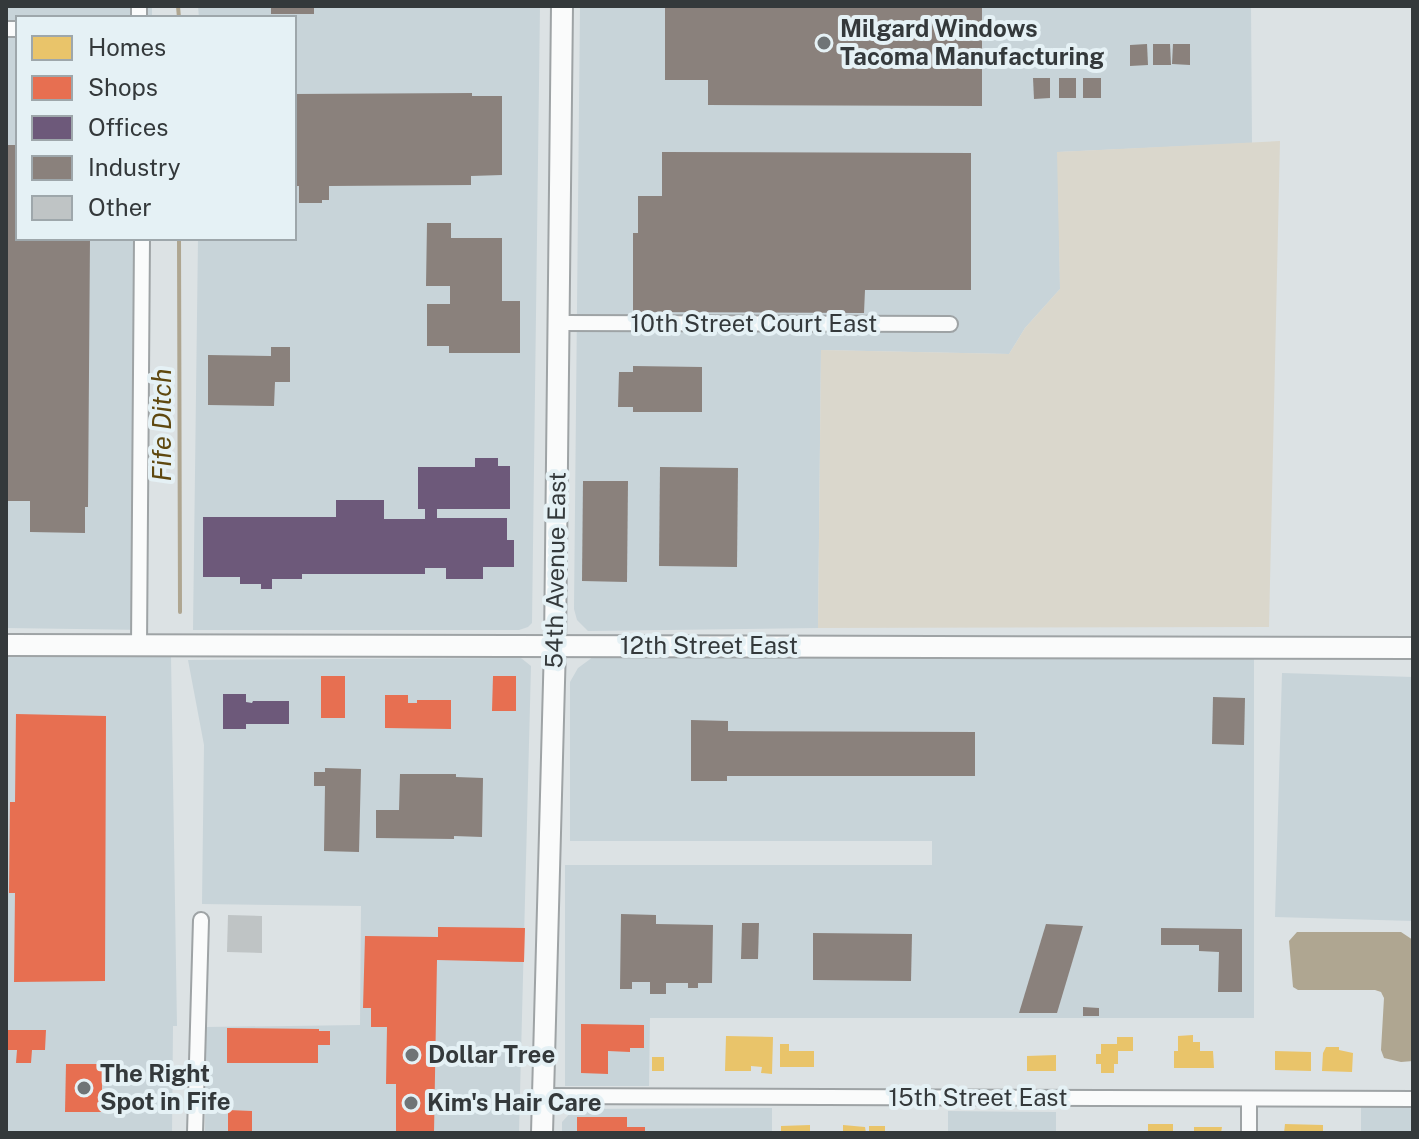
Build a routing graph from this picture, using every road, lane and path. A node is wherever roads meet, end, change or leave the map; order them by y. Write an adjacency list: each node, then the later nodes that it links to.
1 (562, 6): 3 (street, 54th Avenue East)
2 (142, 240): 7 (street)
3 (559, 323): 4 (street, 10th Street Court East); 6 (street, 54th Avenue East)
4 (950, 324)
5 (6, 645): 7 (street, 12th Street East)
6 (555, 645): 7 (street, 12th Street East); 8 (street, 12th Street East); 10 (street, 54th Avenue East)
7 (139, 646)
8 (1413, 648)
9 (201, 920): 13 (street)
10 (542, 1096): 11 (street, 15th Street East); 14 (street, 54th Avenue East)
11 (1249, 1099): 12 (street, 15th Street East); 15 (street)
12 (1413, 1099)
13 (195, 1133)
14 (542, 1133)
15 (1249, 1133)

